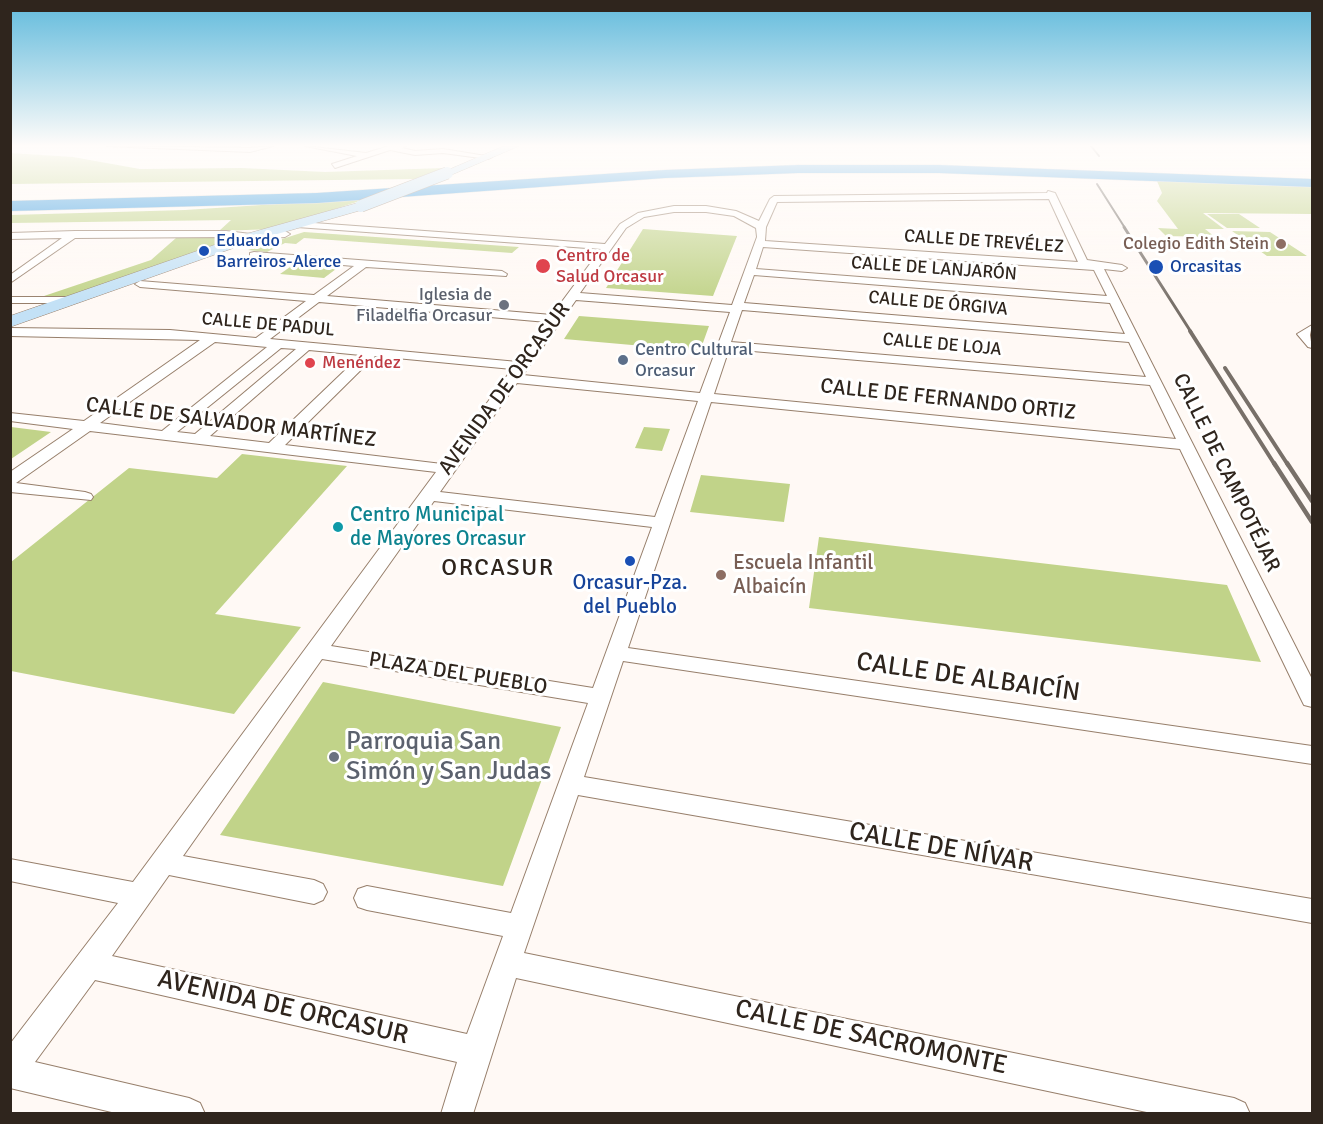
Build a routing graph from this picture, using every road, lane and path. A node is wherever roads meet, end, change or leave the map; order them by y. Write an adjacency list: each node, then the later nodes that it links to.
1 (30, 198): 7 (highway)
2 (300, 198): 8 (highway)
3 (311, 198): 9 (highway)
4 (380, 198): 11 (street, bridge)
5 (804, 198): 12 (street, CALLE DE CAMPOTÉJAR)
6 (1053, 198): 19 (street, CALLE DE CAMPOTÉJAR)
7 (10, 199)
8 (10, 206)
9 (10, 213)
10 (87, 226): 14 (street)
11 (305, 226): 16 (street); 16 (street); 17 (street)
12 (761, 227): 15 (street); 17 (street, AVENIDA DE ORCASUR)
13 (10, 236): 14 (street)
14 (73, 236): 16 (street); 23 (street)
15 (760, 244): 19 (street, CALLE DE TREVÉLEZ); 21 (street)
16 (249, 247): 18 (street); 24 (street); 28 (street)
17 (608, 248): 25 (street, AVENIDA DE ORCASUR)
18 (364, 263): 22 (street); 26 (street)
19 (1098, 267): 20 (street); 29 (street, CALLE DE CAMPOTÉJAR)
20 (1122, 268)
21 (750, 272): 29 (street, CALLE DE LANJARÓN); 30 (street)
22 (502, 274)
23 (10, 280)
24 (140, 284): 26 (street); 34 (street)
25 (572, 296): 30 (street, CALLE DE ÓRGIVA); 31 (street, AVENIDA DE ORCASUR)
26 (318, 298): 31 (street); 37 (street)
27 (10, 300): 28 (street)
28 (74, 300): 32 (street)
29 (1116, 300): 36 (street, CALLE DE CAMPOTÉJAR)
30 (737, 308): 36 (street, CALLE DE ÓRGIVA); 40 (street)
31 (555, 319): 43 (street, AVENIDA DE ORCASUR)
32 (10, 322)
33 (1312, 329): 38 (street)
34 (10, 331): 35 (street, CALLE DE PADUL)
35 (212, 338): 37 (street, CALLE DE PADUL); 50 (street)
36 (1135, 339): 45 (street, CALLE DE CAMPOTÉJAR)
37 (259, 342): 39 (street, CALLE DE PADUL)
38 (1312, 344)
39 (277, 345): 41 (street, CALLE DE PADUL); 46 (street)
40 (723, 345): 45 (street, CALLE DE LOJA); 48 (street)
41 (306, 347): 42 (street, CALLE DE PADUL); 47 (street)
42 (371, 353): 43 (street, CALLE DE PADUL); 54 (street)
43 (521, 366): 44 (street, AVENIDA DE ORCASUR)
44 (512, 378): 48 (street); 55 (street, AVENIDA DE ORCASUR)
45 (1157, 382): 53 (street, CALLE DE CAMPOTÉJAR)
46 (223, 388): 47 (street); 51 (street)
47 (253, 392): 52 (street)
48 (704, 398): 53 (street, CALLE DE FERNANDO ORTIZ); 60 (street)
49 (10, 417): 50 (street, CALLE DE SALVADOR MARTÍNEZ)
50 (85, 428): 51 (street, CALLE DE SALVADOR MARTÍNEZ); 56 (street)
51 (164, 436): 52 (street, CALLE DE SALVADOR MARTÍNEZ)
52 (197, 440): 54 (street, CALLE DE SALVADOR MARTÍNEZ)
53 (1188, 445): 64 (street, CALLE DE CAMPOTÉJAR)
54 (272, 449): 55 (street, CALLE DE SALVADOR MARTÍNEZ)
55 (448, 469): 58 (street, AVENIDA DE ORCASUR)
56 (10, 480)
57 (10, 487): 59 (street)
58 (428, 495): 60 (street); 61 (street, AVENIDA DE ORCASUR)
59 (85, 497)
60 (661, 523): 62 (street)
61 (315, 651): 63 (street, PLAZA DEL PUEBLO); 67 (street, AVENIDA DE ORCASUR)
62 (616, 653): 63 (street); 65 (street, CALLE DE ALBAICÍN)
63 (601, 697): 66 (street)
64 (1312, 699)
65 (1312, 755)
66 (570, 784): 72 (street, CALLE DE NÍVAR); 73 (street)
67 (163, 863): 69 (street); 70 (street, AVENIDA DE ORCASUR)
68 (10, 870): 70 (street)
69 (314, 892)
70 (140, 895): 75 (street, AVENIDA DE ORCASUR)
71 (367, 898): 73 (street)
72 (1312, 911)
73 (520, 927): 74 (street)
74 (507, 963): 76 (street); 80 (street, CALLE DE SACROMONTE)
75 (89, 965): 76 (street, AVENIDA DE ORCASUR); 77 (street, AVENIDA DE ORCASUR)
76 (476, 1051): 79 (street)
77 (10, 1071): 78 (street, AVENIDA DE ORCASUR)
78 (189, 1113)
79 (457, 1113)
80 (1234, 1113)

